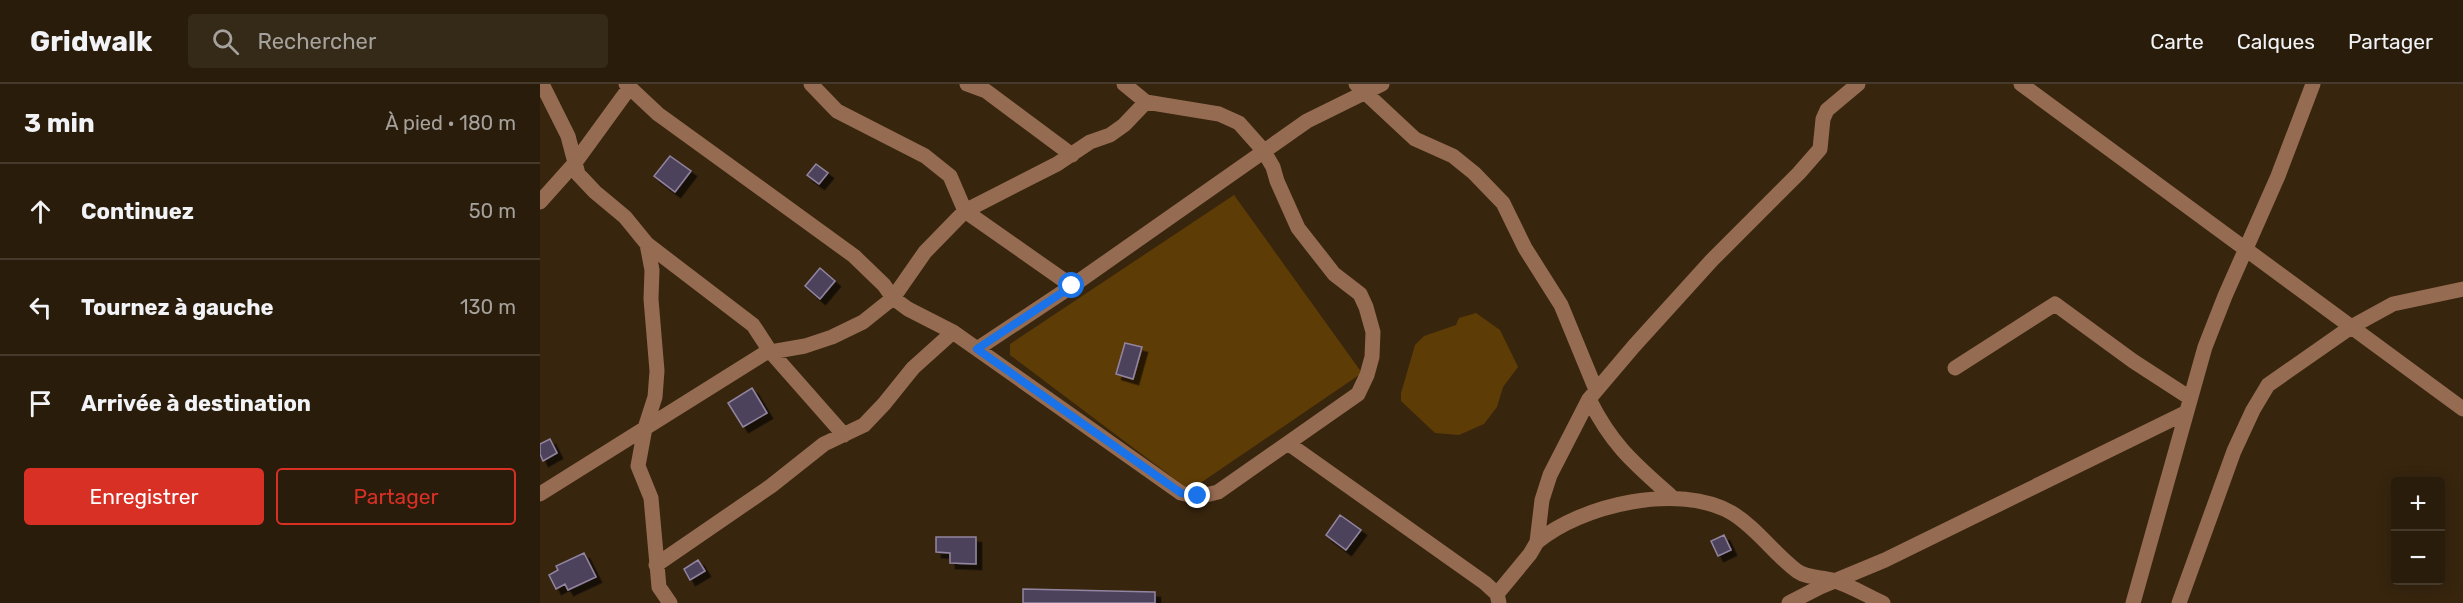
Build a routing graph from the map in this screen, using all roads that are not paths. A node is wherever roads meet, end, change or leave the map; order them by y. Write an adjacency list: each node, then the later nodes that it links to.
1 (542, 84): 15 (street)
2 (811, 84): 17 (street)
3 (967, 84): 14 (street)
4 (1124, 84): 12 (street)
5 (1382, 84): 10 (street)
6 (1858, 84): 11 (street)
7 (2021, 84): 19 (street)
8 (2313, 84): 19 (street)
9 (628, 86): 15 (street); 22 (street)
10 (1361, 88): 13 (street); 28 (street)
11 (1846, 90): 28 (street)
12 (1146, 102): 13 (street); 14 (street)
13 (1263, 150): 20 (street); 34 (street)
14 (1072, 155): 17 (street)
15 (574, 164): 16 (street); 18 (street)
16 (540, 202)
17 (965, 211): 20 (street); 22 (street)
18 (647, 244): 26 (street); 32 (street)
19 (2245, 250): 23 (street); 29 (street)
20 (1072, 286): 25 (street)
21 (2463, 289): 23 (street)
22 (893, 298): 24 (street); 26 (street)
23 (2351, 327): 30 (street); 45 (street)
24 (954, 332): 25 (street); 33 (street)
25 (977, 349): 34 (street)
26 (770, 351): 32 (street); 33 (street)
27 (1955, 368): 29 (street)
28 (1593, 394): 36 (street); 37 (street)
29 (2190, 398): 31 (street)
30 (2463, 409)
31 (2185, 413): 39 (street); 44 (street)
32 (645, 428): 35 (street); 38 (street)
33 (844, 435): 38 (street)
34 (1289, 444): 40 (street)
35 (540, 494)
36 (1673, 498): 37 (street); 39 (street)
37 (1537, 542): 40 (street)
38 (656, 565): 41 (street)
39 (1834, 581): 42 (street); 43 (street)
40 (1498, 599)
41 (670, 603)
42 (1789, 603)
43 (1883, 603)
44 (2133, 603)
45 (2179, 603)

